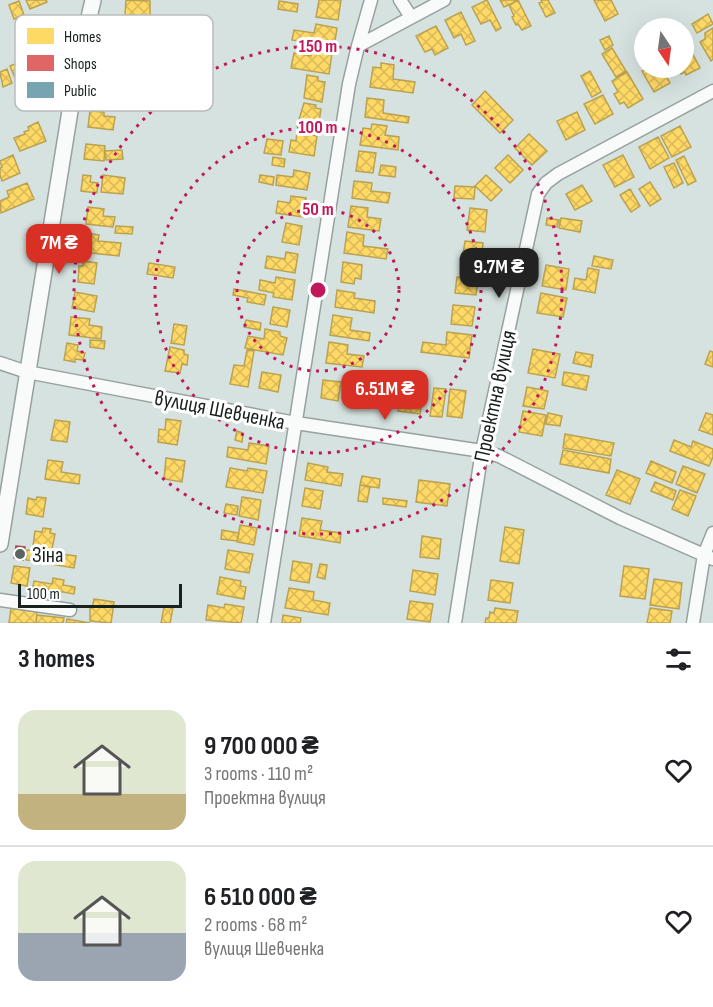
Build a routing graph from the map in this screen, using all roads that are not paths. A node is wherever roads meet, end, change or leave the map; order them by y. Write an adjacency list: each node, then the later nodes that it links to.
1 (93, 0): 5 (main road)
2 (371, 0): 7 (street)
3 (400, 0): 6 (street)
4 (444, 0): 6 (street)
5 (90, 15)
6 (411, 17): 7 (street)
7 (358, 45): 12 (street)
8 (713, 92): 13 (street, Проектна вулиця)
9 (70, 111): 11 (main road)
10 (0, 363): 11 (street, вулиця Шевченка)
11 (27, 372): 12 (street, вулиця Шевченка); 15 (main road)
12 (296, 423): 13 (street, вулиця Шевченка); 19 (street)
13 (482, 451): 16 (street, вулиця Шевченка); 20 (street, Проектна вулиця)
14 (713, 533): 16 (street)
15 (0, 544)
16 (709, 557): 21 (street)
17 (0, 600): 18 (street)
18 (70, 610)
19 (264, 623)
20 (455, 623)
21 (693, 623)

